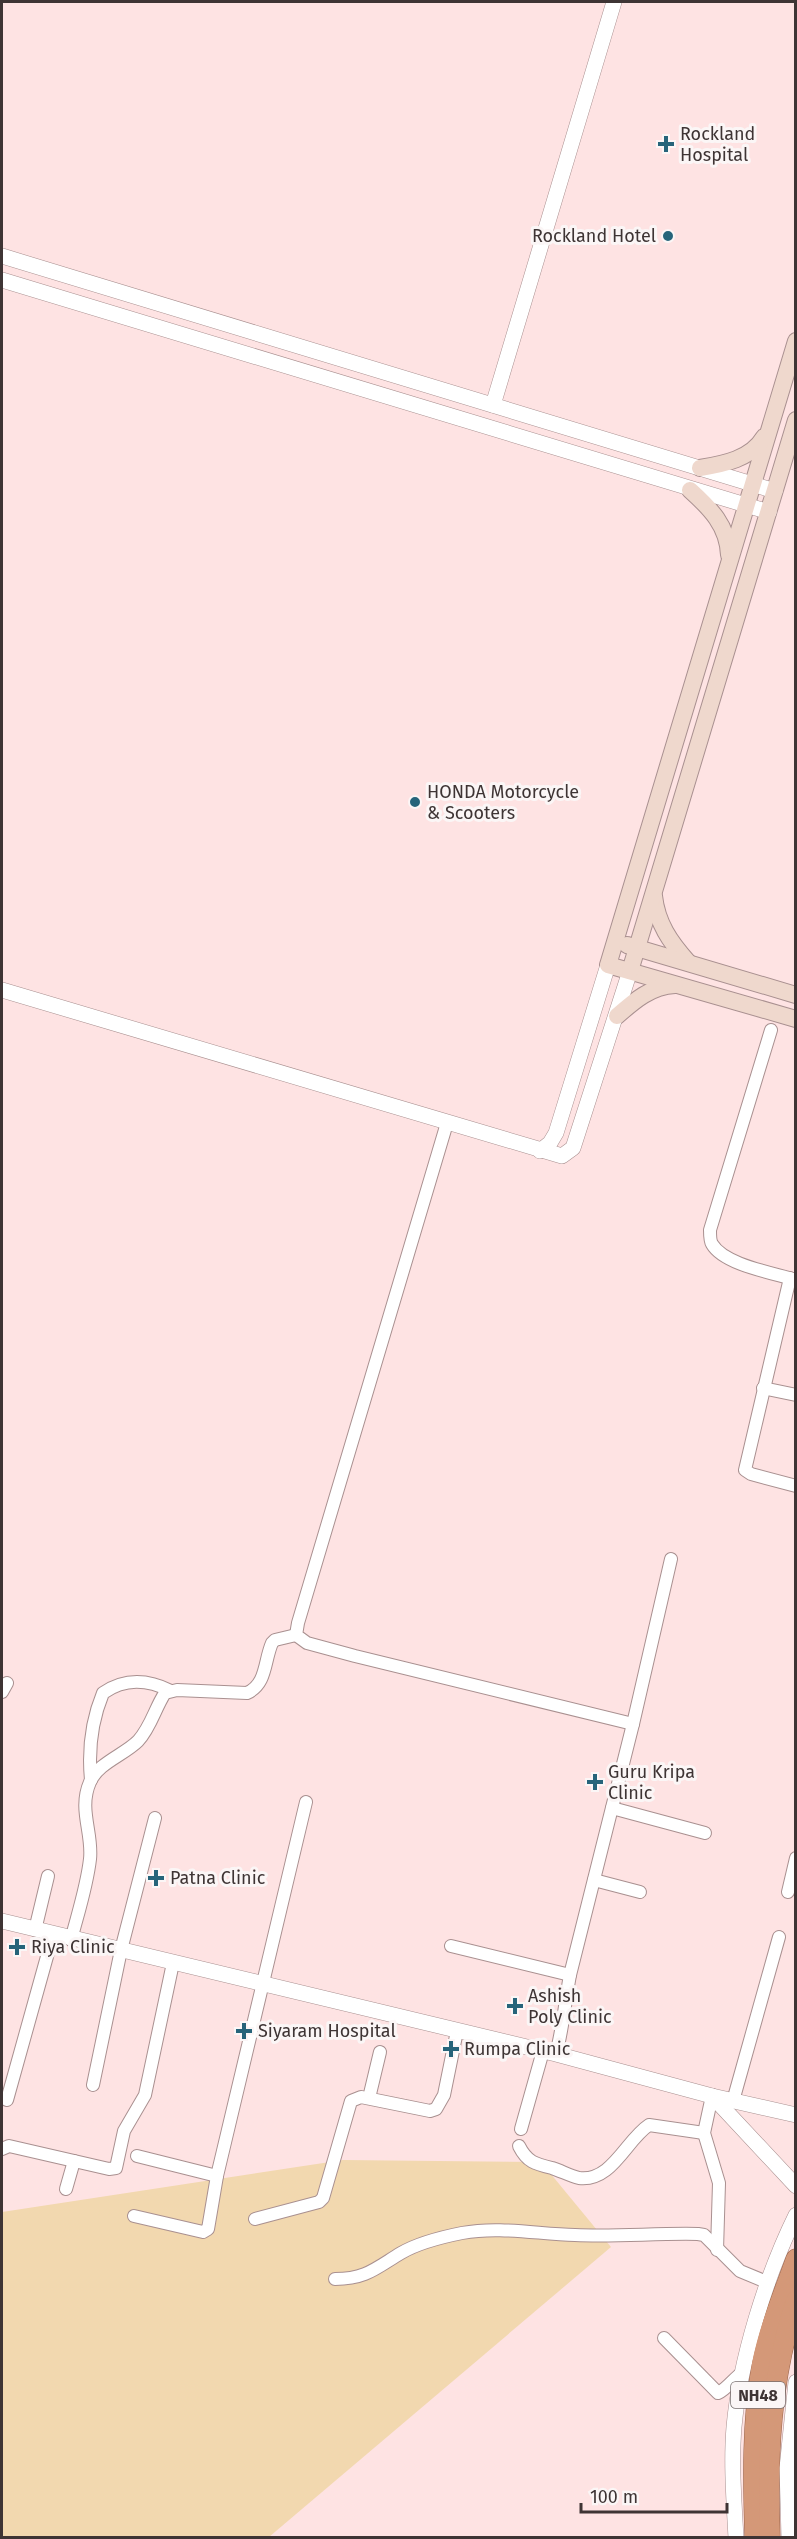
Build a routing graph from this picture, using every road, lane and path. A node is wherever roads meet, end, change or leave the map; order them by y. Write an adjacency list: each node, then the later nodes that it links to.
1 (614, 2): 5 (street)
2 (2, 256): 5 (street)
3 (2, 280): 10 (street)
4 (795, 341): 7 (main road)
5 (493, 405): 8 (street)
6 (795, 420): 11 (main road)
7 (769, 429): 8 (main road); 9 (main road)
8 (700, 468): 9 (street)
9 (753, 484): 11 (street); 12 (main road)
10 (690, 490): 12 (street); 14 (main road)
11 (775, 491): 13 (main road)
12 (746, 506): 13 (street); 14 (main road)
13 (768, 512): 15 (main road)
14 (729, 561): 16 (main road)
15 (654, 892): 17 (main road); 18 (main road)
16 (615, 941): 17 (main road); 19 (main road)
17 (637, 948): 18 (main road); 20 (main road)
18 (690, 963): 22 (main road)
19 (609, 965): 20 (main road); 30 (street)
20 (630, 971): 21 (main road); 26 (street)
21 (679, 985): 25 (main road); 26 (main road)
22 (774, 989): 24 (main road); 25 (main road)
23 (2, 990): 29 (street)
24 (795, 995)
25 (769, 1011): 27 (main road)
26 (616, 1016): 30 (street)
27 (795, 1019)
28 (771, 1030): 31 (street)
29 (447, 1123): 30 (street); 36 (street)
30 (540, 1151)
31 (793, 1279): 32 (street)
32 (763, 1388): 33 (street); 34 (street)
33 (795, 1395)
34 (795, 1486)
35 (671, 1559): 38 (street)
36 (297, 1635): 37 (street); 38 (street)
37 (171, 1691): 39 (street); 39 (street)
38 (633, 1724): 41 (street)
39 (91, 1780): 53 (street)
40 (306, 1802): 58 (street)
41 (612, 1808): 43 (street); 46 (street)
42 (155, 1818): 55 (street)
43 (705, 1833)
44 (795, 1858): 48 (street)
45 (48, 1876): 50 (street)
46 (594, 1880): 47 (street); 57 (street)
47 (640, 1892)
48 (788, 1892)
49 (2, 1925): 50 (street)
50 (35, 1930): 51 (street)
51 (53, 1935): 53 (street); 65 (street)
52 (779, 1937): 66 (street)
53 (71, 1940): 55 (street)
54 (451, 1946): 57 (street)
55 (121, 1950): 56 (street); 62 (street)
56 (173, 1963): 58 (street); 73 (street)
57 (570, 1975): 61 (street)
58 (262, 1984): 59 (street); 74 (street)
59 (457, 2031): 61 (street); 64 (street)
60 (380, 2052): 64 (street)
61 (549, 2053): 63 (street); 68 (street)
62 (93, 2085)
63 (712, 2096): 66 (street); 69 (street); 75 (street)
64 (369, 2098): 79 (street)
65 (7, 2100)
66 (734, 2101): 67 (street)
67 (795, 2115)
68 (521, 2129)
69 (704, 2133): 70 (street); 80 (street)
70 (519, 2146)
71 (2, 2149): 73 (street)
72 (137, 2156): 74 (street)
73 (74, 2161): 76 (street)
74 (217, 2176): 78 (street)
75 (795, 2186)
76 (66, 2189)
77 (795, 2215): 83 (street)
78 (134, 2216)
79 (255, 2219)
80 (717, 2250): 82 (street); 83 (street)
81 (795, 2259): 91 (highway, NH48)
82 (335, 2279)
83 (769, 2283): 87 (street)
84 (795, 2301): 85 (highway, NH48)
85 (790, 2335): 92 (highway, NH48)
86 (664, 2338): 87 (street)
87 (743, 2372): 90 (street)
88 (795, 2382): 89 (street)
89 (793, 2421): 93 (street)
90 (736, 2538)
91 (755, 2538)
92 (770, 2538)
93 (789, 2538)

